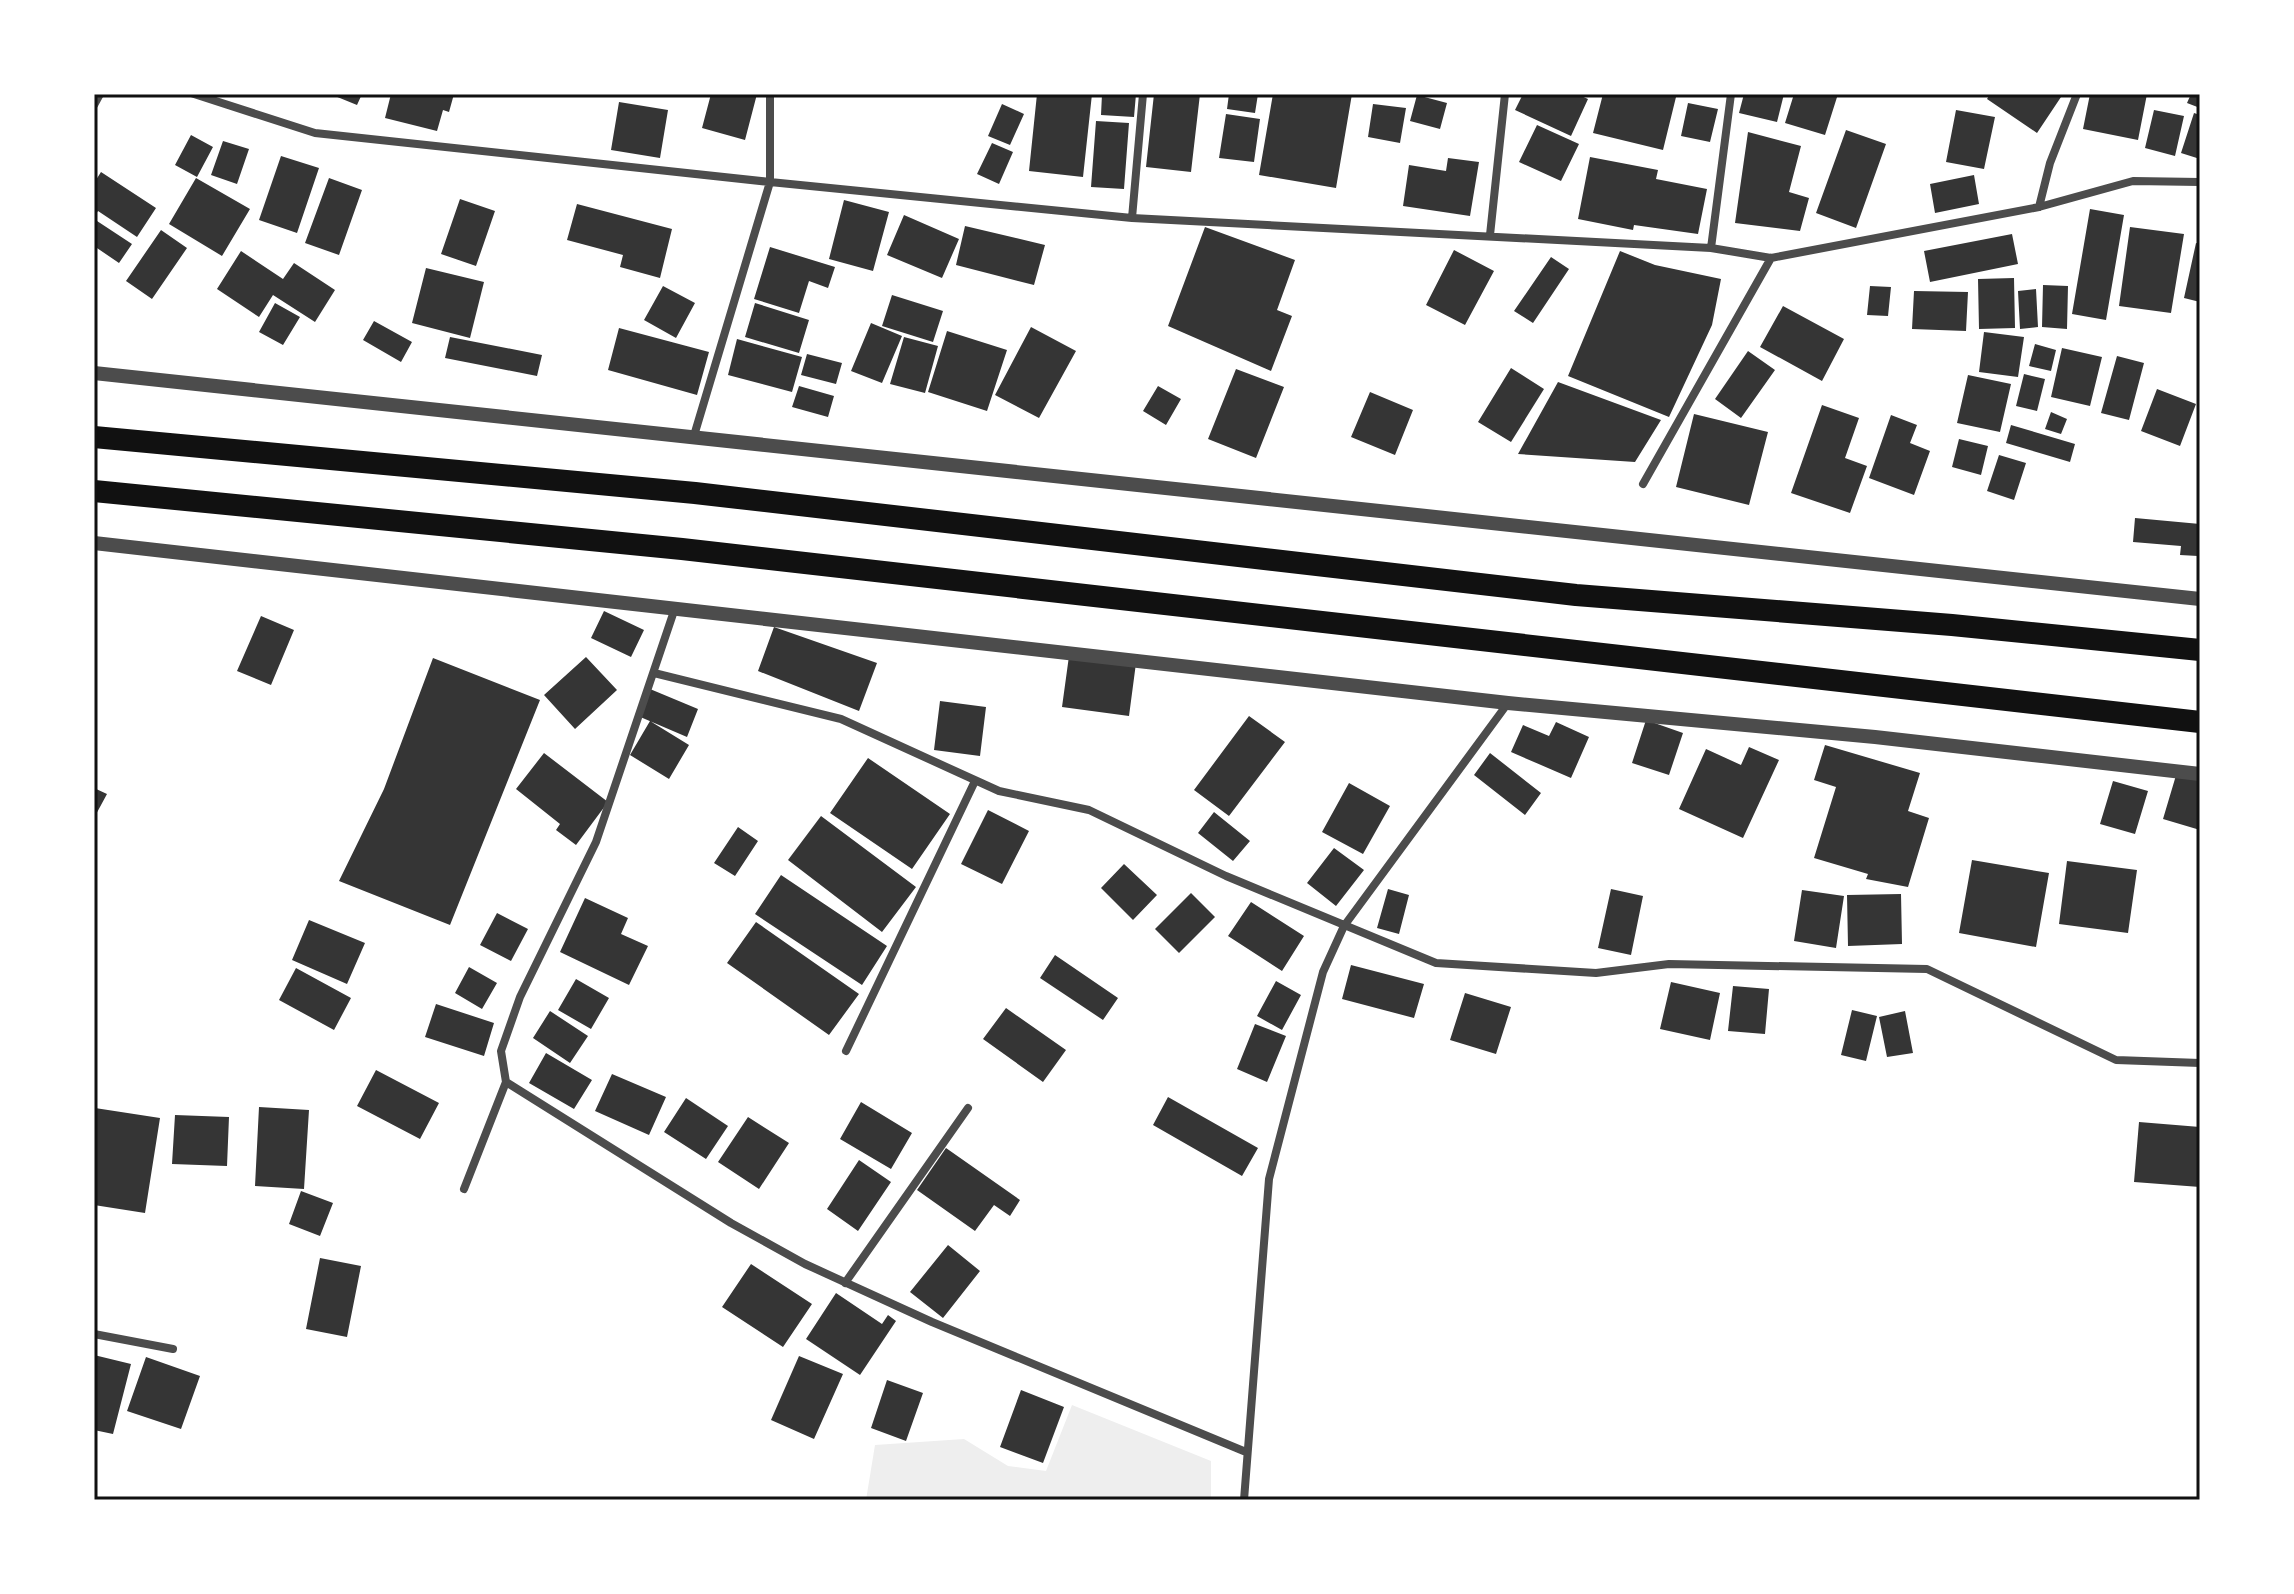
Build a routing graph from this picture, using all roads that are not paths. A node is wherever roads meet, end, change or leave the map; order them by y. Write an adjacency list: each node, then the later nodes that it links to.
1 (100, 94): 8 (street)
2 (194, 94): 9 (street)
3 (770, 94): 9 (street)
4 (1143, 94): 12 (street)
5 (1505, 94): 13 (street)
6 (1731, 94): 14 (street)
7 (2077, 94): 11 (street)
8 (94, 105)
9 (770, 182): 12 (street); 18 (street)
10 (2200, 182): 11 (street)
11 (2039, 207): 15 (street)
12 (1132, 218): 13 (street)
13 (1490, 235): 14 (street)
14 (1711, 248): 15 (street)
15 (1771, 258): 19 (street)
16 (94, 373): 18 (street)
17 (94, 437): 24 (highway)
18 (693, 440): 22 (street)
19 (1643, 484)
20 (94, 491): 27 (highway)
21 (94, 543): 23 (street)
22 (2200, 599)
23 (674, 611): 25 (street); 26 (street)
24 (2200, 650)
25 (654, 673): 29 (street); 33 (street)
26 (1508, 703): 28 (street); 30 (street)
27 (2200, 722)
28 (2200, 774)
29 (975, 781): 30 (street); 31 (street)
30 (1344, 926): 32 (street); 39 (street)
31 (846, 1051)
32 (2200, 1063)
33 (506, 1082): 35 (street); 36 (street)
34 (968, 1108): 36 (street)
35 (464, 1189)
36 (845, 1283): 39 (street)
37 (94, 1334): 38 (street)
38 (173, 1349)
39 (1246, 1452): 40 (street)
40 (1244, 1500)

